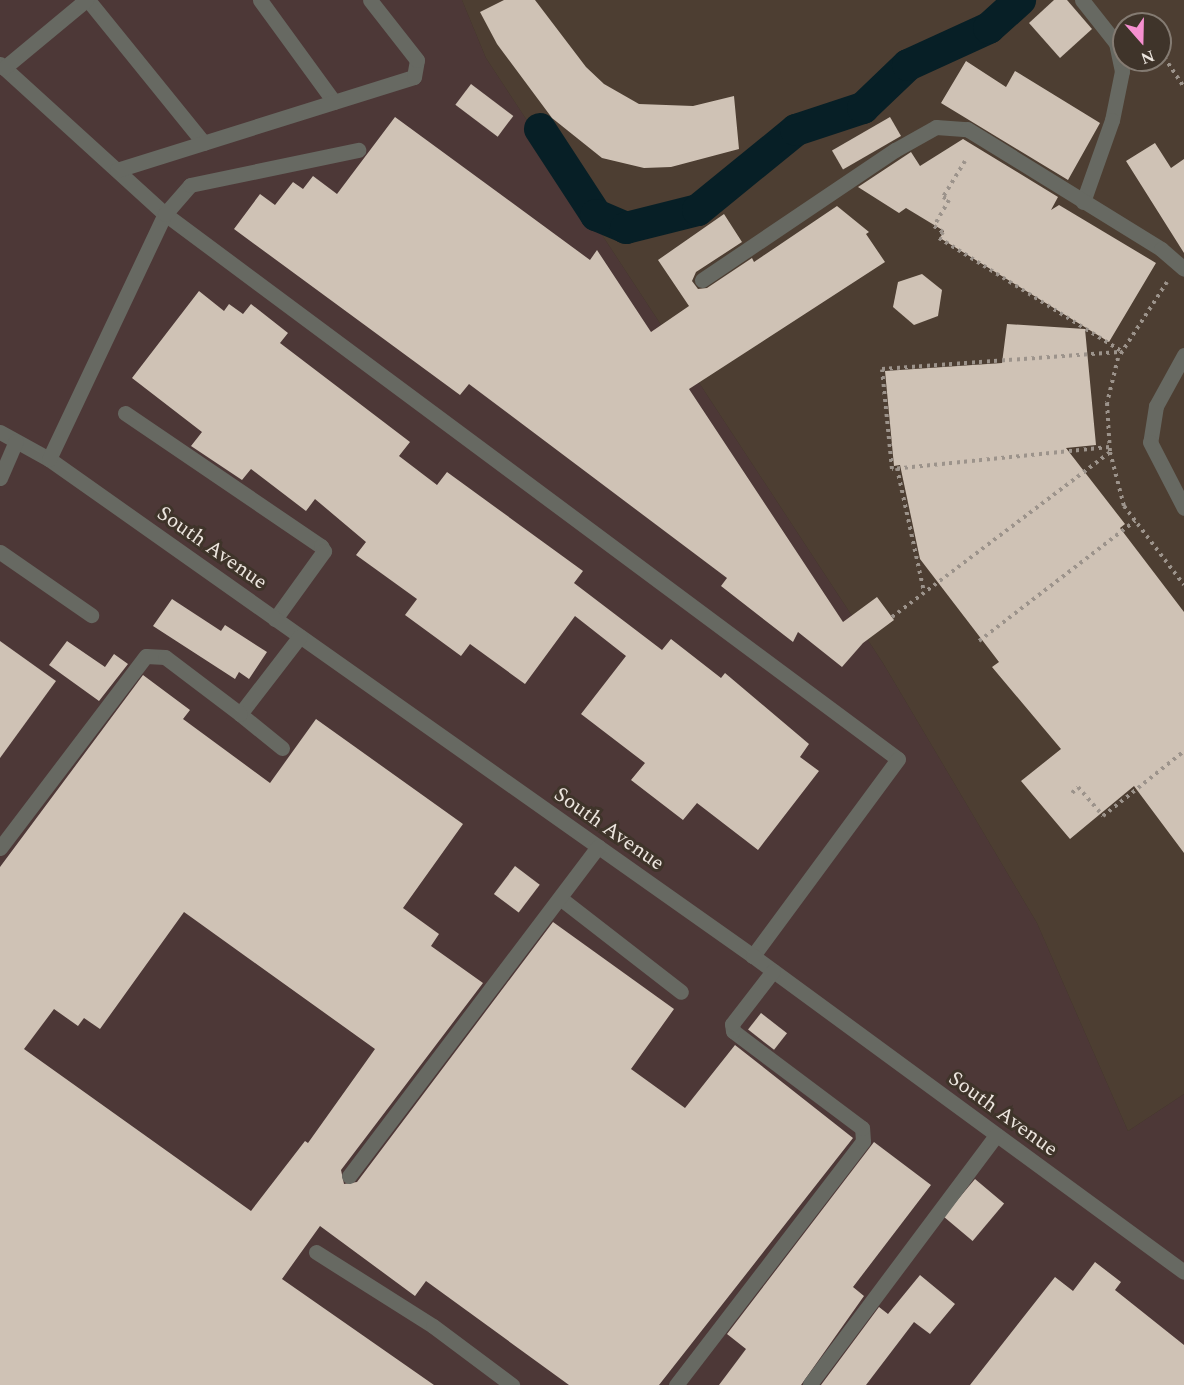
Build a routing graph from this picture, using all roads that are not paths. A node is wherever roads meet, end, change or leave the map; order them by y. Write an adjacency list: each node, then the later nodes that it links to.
1 (87, 0): 5 (street); 7 (street)
2 (260, 0): 6 (street)
3 (370, 0): 6 (street)
4 (1082, 0): 10 (street)
5 (2, 66): 9 (street)
6 (334, 102): 7 (street)
7 (204, 143): 9 (street)
8 (358, 150): 11 (street)
9 (117, 170): 11 (street)
10 (1083, 202): 12 (street); 13 (street)
11 (165, 214): 18 (street); 30 (street)
12 (1184, 269)
13 (702, 280)
14 (1184, 355): 20 (street)
15 (125, 413): 23 (street)
16 (0, 432): 17 (street, South Avenue)
17 (16, 441): 18 (street, South Avenue); 19 (street)
18 (49, 459): 23 (street, South Avenue)
19 (0, 478)
20 (1184, 508)
21 (0, 552): 22 (street)
22 (91, 615)
23 (275, 619): 24 (street, South Avenue)
24 (300, 636): 25 (street); 27 (street, South Avenue)
25 (240, 714): 26 (street); 28 (street)
26 (282, 748)
27 (598, 847): 29 (street); 30 (street, South Avenue)
28 (0, 848)
29 (560, 898): 32 (street); 34 (street)
30 (753, 956): 31 (street, South Avenue)
31 (773, 971): 33 (street, South Avenue); 39 (street)
32 (681, 992)
33 (996, 1135): 36 (street, South Avenue); 37 (street)
34 (349, 1176)
35 (316, 1252): 38 (street)
36 (1184, 1272)
37 (810, 1384)
38 (512, 1385)
39 (676, 1385)

